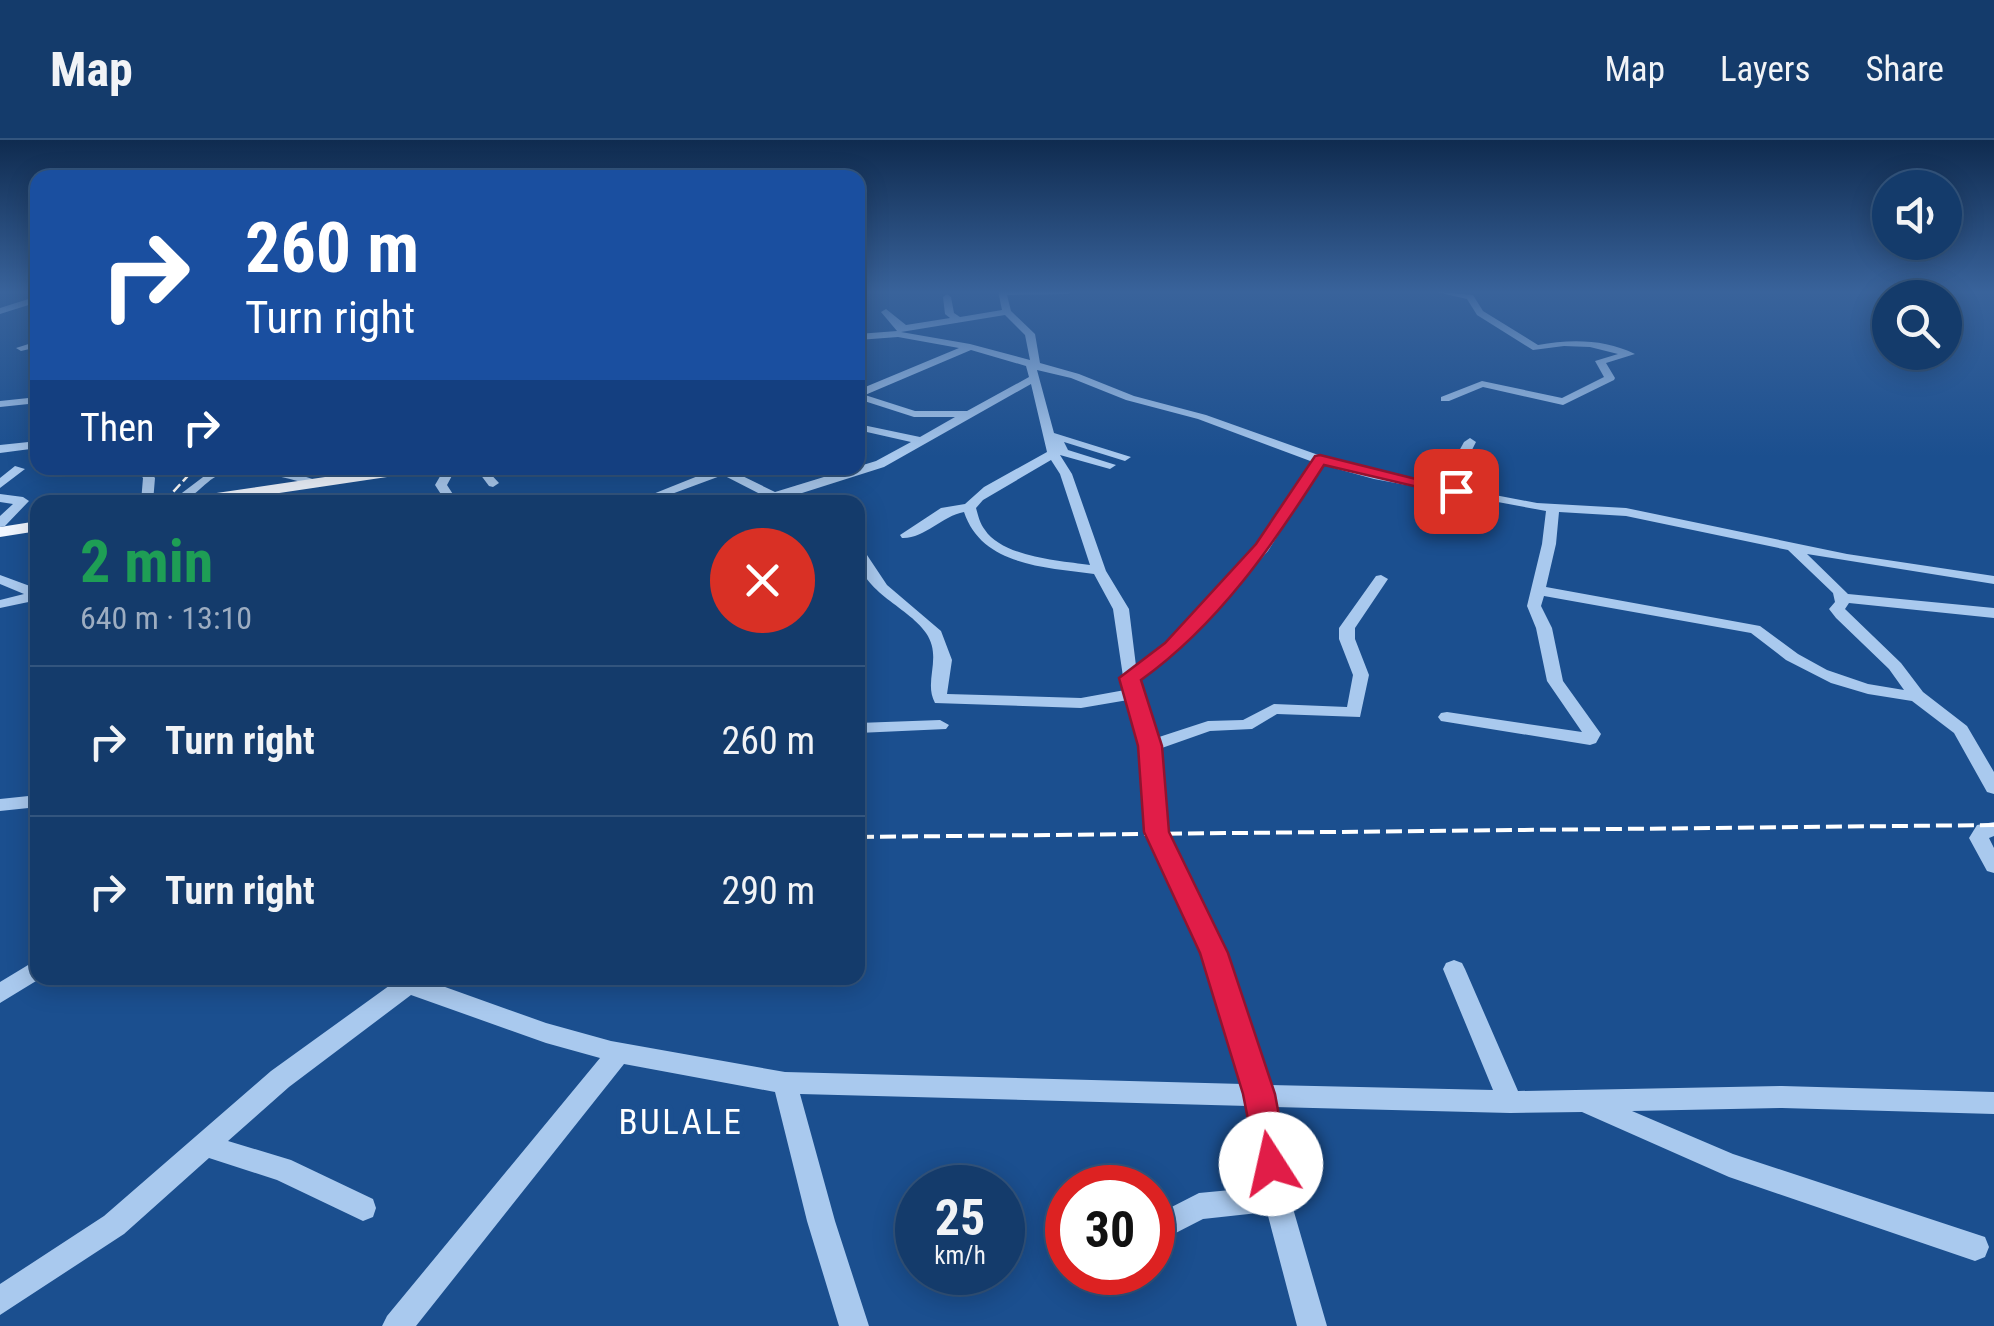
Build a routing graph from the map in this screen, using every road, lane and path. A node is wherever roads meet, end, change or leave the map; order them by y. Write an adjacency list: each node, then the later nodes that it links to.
1 (28, 346): 6 (street)
2 (966, 346): 5 (street)
3 (1031, 346): 7 (street)
4 (1599, 346): 10 (street)
5 (970, 347): 7 (street); 8 (street)
6 (21, 348)
7 (1033, 370): 13 (street); 15 (street); 21 (street)
8 (865, 392)
9 (865, 397): 13 (street)
10 (1445, 399)
11 (30, 401): 12 (street)
12 (0, 404)
13 (970, 414): 16 (street)
14 (865, 429): 16 (street)
15 (1051, 438): 20 (street); 22 (street); 42 (street); 50 (street)
16 (922, 442): 24 (street)
17 (1470, 442): 35 (street)
18 (30, 445): 19 (street)
19 (0, 449)
20 (1126, 457)
21 (1320, 460): 35 (street); 60 (street)
22 (1110, 465)
23 (19, 469): 34 (street)
24 (865, 471)
25 (212, 475): 36 (street)
26 (291, 475): 32 (street)
27 (358, 475): 32 (main road)
28 (487, 475): 33 (street)
29 (705, 475): 38 (street)
30 (731, 475): 39 (street)
31 (853, 475): 40 (street)
32 (319, 483): 37 (main road)
33 (493, 483)
34 (0, 484)
35 (1444, 489): 43 (street)
36 (185, 495)
37 (237, 495)
38 (656, 495)
39 (769, 495)
40 (794, 495)
41 (0, 498): 44 (street)
42 (970, 507): 47 (street); 50 (street)
43 (1552, 509): 48 (street); 54 (street)
44 (0, 523)
45 (30, 527): 46 (main road)
46 (0, 532)
47 (907, 535)
48 (1789, 546): 53 (street); 57 (street)
49 (865, 562): 60 (street)
50 (1099, 571): 60 (street)
51 (0, 579): 55 (street)
52 (1381, 579): 65 (street)
53 (1994, 580)
54 (1536, 590): 61 (street); 62 (street)
55 (30, 592)
56 (30, 597): 58 (street)
57 (1842, 598): 59 (street); 61 (street)
58 (0, 604)
59 (1994, 612)
60 (1134, 685): 65 (street)
61 (1917, 696): 66 (street)
62 (1447, 717)
63 (940, 725): 64 (street)
64 (865, 728)
65 (1150, 746): 78 (street)
66 (1994, 788)
67 (30, 803): 68 (street)
68 (0, 805)
69 (1994, 829): 70 (street)
70 (1994, 866)
71 (1454, 969): 79 (street)
72 (30, 973): 75 (street)
73 (400, 985): 82 (street)
74 (419, 985): 76 (street)
75 (0, 994)
76 (619, 1052): 77 (street); 88 (street)
77 (785, 1083): 78 (street); 89 (street)
78 (1259, 1094): 79 (street); 83 (street)
79 (1510, 1102): 80 (street)
80 (1586, 1103): 81 (street); 86 (street)
81 (1994, 1103)
82 (207, 1146): 84 (street); 87 (street)
83 (1277, 1198): 85 (street); 90 (street)
84 (364, 1208)
85 (1175, 1219)
86 (1975, 1248)
87 (0, 1301)
88 (396, 1326)
89 (854, 1326)
90 (1312, 1326)

